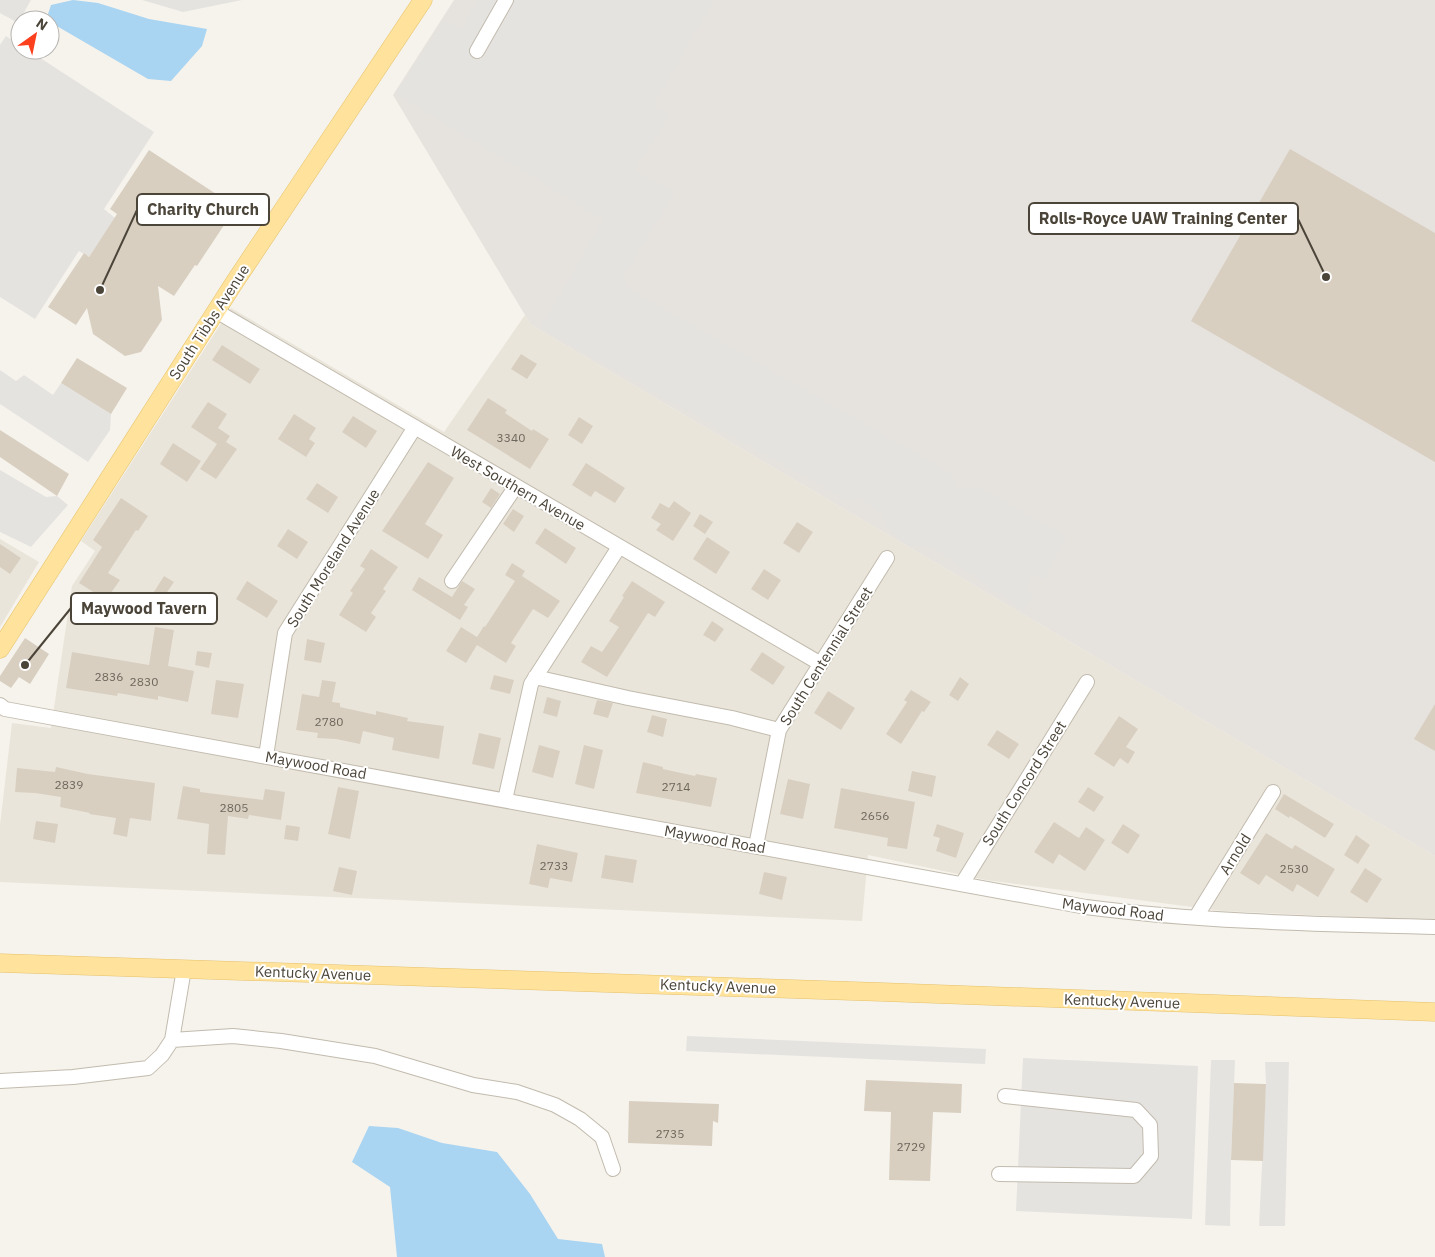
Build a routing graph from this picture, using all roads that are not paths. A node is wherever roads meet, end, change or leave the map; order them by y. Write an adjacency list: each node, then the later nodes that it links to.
1 (423, 0): 4 (main road, South Tibbs Avenue)
2 (506, 0): 3 (street)
3 (477, 51)
4 (216, 311): 5 (street, West Southern Avenue); 10 (main road, South Tibbs Avenue)
5 (414, 427): 6 (street, West Southern Avenue); 16 (street, South Moreland Avenue)
6 (516, 486): 7 (street, West Southern Avenue); 9 (street)
7 (619, 547): 11 (street, West Southern Avenue); 12 (street)
8 (887, 558): 11 (street, South Centennial Street)
9 (452, 581)
10 (0, 648)
11 (821, 664): 15 (street, South Centennial Street)
12 (535, 677): 15 (street); 18 (street)
13 (1087, 682): 20 (street, South Concord Street)
14 (0, 705): 16 (street, Maywood Road)
15 (779, 730): 19 (street, South Centennial Street)
16 (266, 756): 18 (street, Maywood Road)
17 (1273, 792): 21 (street, Arnold)
18 (505, 800): 19 (street, Maywood Road)
19 (756, 846): 20 (street, Maywood Road)
20 (962, 884): 21 (street, Maywood Road)
21 (1196, 917): 22 (street, Maywood Road)
22 (1435, 927)
23 (0, 963): 24 (main road, Kentucky Avenue)
24 (184, 969): 25 (main road, Kentucky Avenue); 26 (street)
25 (1435, 1012)
26 (172, 1040): 27 (street); 29 (street)
27 (0, 1081)
28 (1004, 1096): 30 (street)
29 (613, 1169)
30 (999, 1174)

